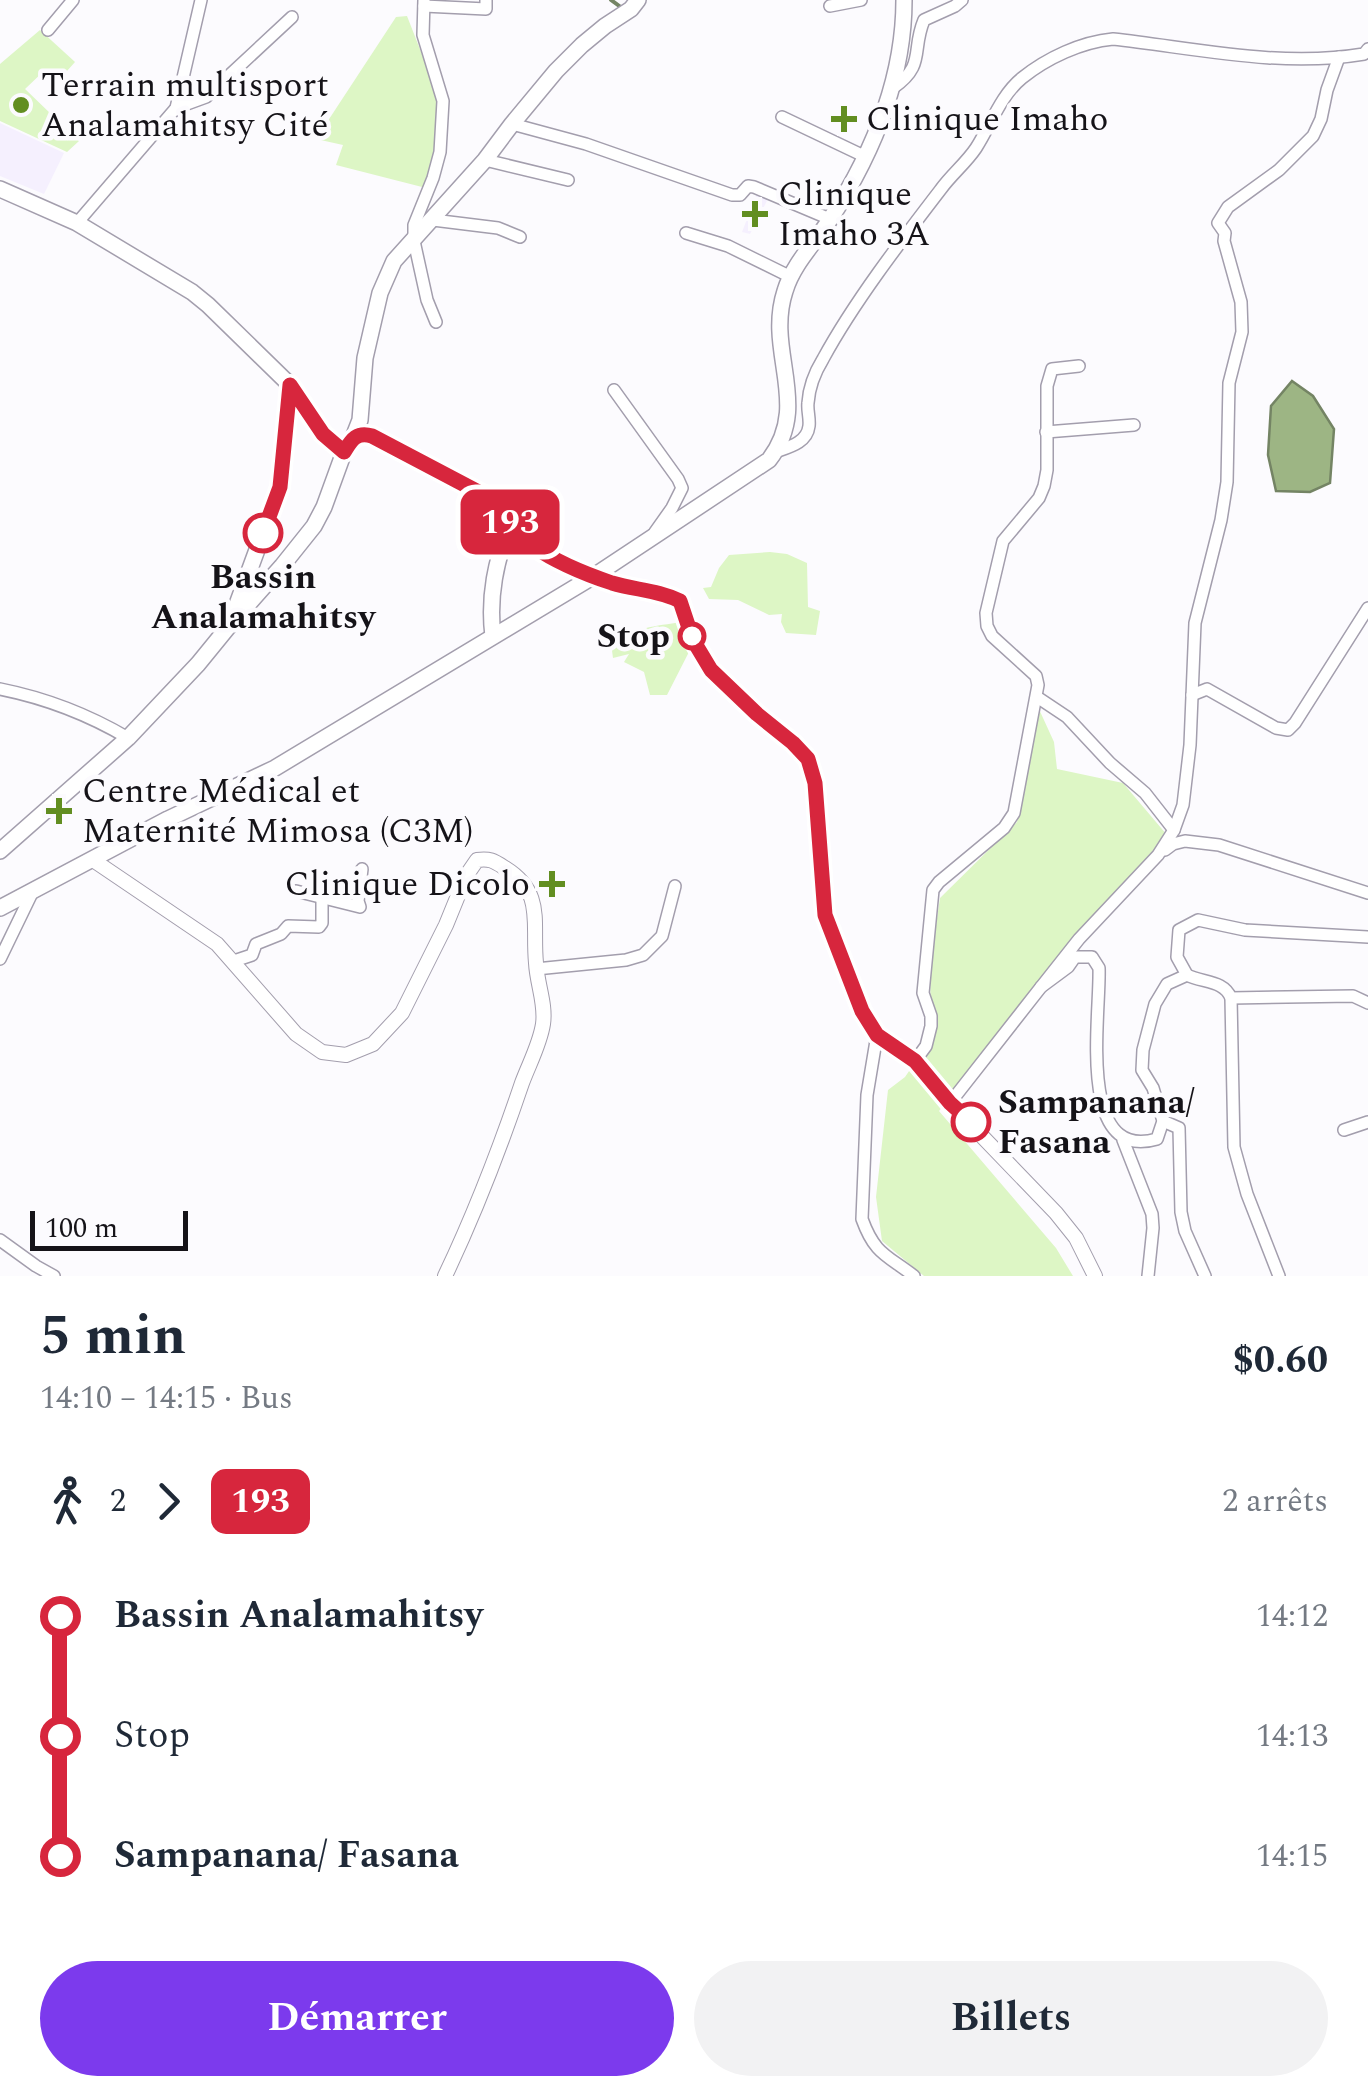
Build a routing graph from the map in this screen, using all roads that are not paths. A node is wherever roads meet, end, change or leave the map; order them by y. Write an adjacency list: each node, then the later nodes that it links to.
1 (73, 0): 11 (street)
2 (202, 0): 15 (street)
3 (486, 0): 8 (street)
4 (638, 0): 17 (main road)
5 (861, 0): 9 (street)
6 (904, 0): 14 (main road)
7 (962, 0): 14 (street)
8 (424, 3): 27 (street)
9 (830, 6)
10 (292, 17): 15 (street)
11 (48, 30)
12 (1364, 55): 13 (street)
13 (1339, 57): 37 (street); 45 (street)
14 (892, 88): 18 (main road)
15 (176, 108): 24 (street)
16 (782, 117): 18 (street)
17 (512, 124): 19 (main road); 22 (street)
18 (866, 156): 22 (main road)
19 (485, 160): 20 (street); 23 (main road)
20 (568, 180)
21 (0, 189): 24 (main road)
22 (830, 219): 28 (main road)
23 (433, 220): 26 (street); 27 (main road)
24 (77, 223): 31 (main road)
25 (686, 233): 28 (street)
26 (520, 238)
27 (414, 241): 29 (street); 35 (main road)
28 (790, 276): 37 (main road)
29 (436, 322)
30 (1079, 366): 34 (street)
31 (290, 385): 36 (main road); 42 (main road)
32 (614, 390): 39 (street)
33 (1134, 425): 34 (street)
34 (1046, 432): 46 (street)
35 (353, 438): 36 (main road); 38 (main road)
36 (344, 452): 42 (main road)
37 (776, 452): 39 (main road)
38 (510, 523): 40 (street); 43 (main road)
39 (652, 536): 40 (main road)
40 (594, 576): 43 (main road); 67 (street)
41 (1368, 608): 45 (street)
42 (229, 626): 47 (main road)
43 (493, 636): 51 (main road)
44 (0, 688): 47 (street)
45 (1192, 695): 48 (street)
46 (1037, 696): 48 (street); 68 (street)
47 (128, 738): 49 (main road)
48 (1174, 830): 50 (street)
49 (0, 850)
50 (1158, 855): 56 (street); 64 (street)
51 (93, 860): 55 (main road); 61 (street)
52 (362, 868): 57 (street)
53 (674, 886): 62 (street)
54 (296, 891): 57 (street)
55 (32, 892): 58 (main road); 60 (street)
56 (1368, 894)
57 (322, 898): 61 (street)
58 (0, 908)
59 (1368, 938): 63 (street)
60 (0, 959)
61 (234, 960): 62 (street)
62 (536, 969): 76 (street)
63 (1187, 975): 65 (street); 70 (street)
64 (1041, 987): 69 (street); 73 (street)
65 (1231, 998): 66 (street); 81 (street)
66 (1368, 1002)
67 (877, 1035): 68 (street); 77 (street)
68 (915, 1061): 69 (street)
69 (950, 1103): 78 (street)
70 (1163, 1121): 73 (street); 80 (street)
71 (1368, 1122): 72 (street)
72 (1344, 1130)
73 (1123, 1140): 79 (street)
74 (0, 1240): 75 (street)
75 (54, 1276)
76 (446, 1276)
77 (914, 1276)
78 (1095, 1276)
79 (1148, 1276)
80 (1204, 1276)
81 (1279, 1276)

